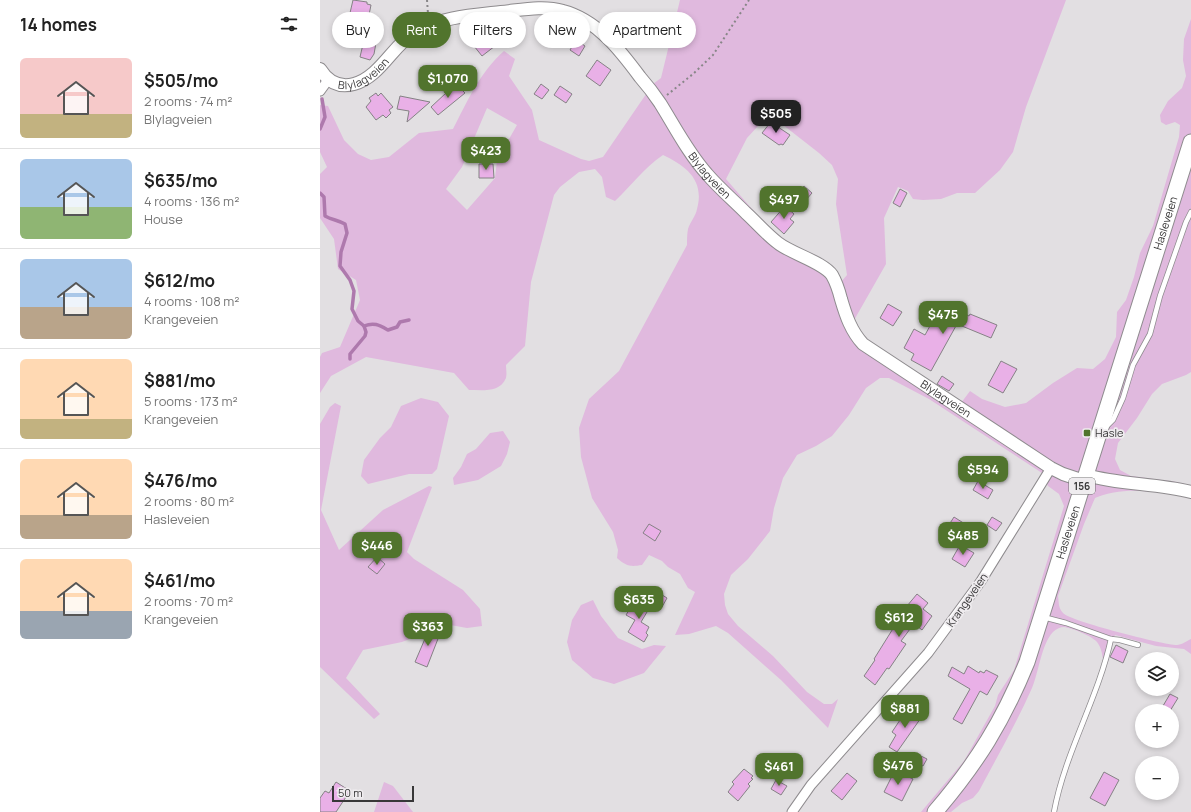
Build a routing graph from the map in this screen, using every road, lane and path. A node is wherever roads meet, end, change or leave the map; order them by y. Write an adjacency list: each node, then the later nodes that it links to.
1 (749, 0): 5 (path)
2 (320, 69): 3 (street, Blylagveien)
3 (328, 80): 4 (street); 5 (street, Blylagveien)
4 (320, 91)
5 (659, 101): 9 (street, Blylagveien)
6 (1191, 142): 8 (main road, Hasleveien / 156)
7 (1191, 212): 8 (lane)
8 (1099, 434): 10 (main road, Hasleveien / 156)
9 (1051, 468): 10 (street, Blylagveien); 15 (street, Krangeveien)
10 (1085, 478): 11 (street, Blylagveien); 12 (main road, Hasleveien / 156)
11 (1191, 492)
12 (1041, 617): 13 (lane); 16 (main road, Hasleveien / 156)
13 (1111, 639): 14 (lane); 17 (lane)
14 (1138, 645)
15 (792, 812)
16 (935, 812)
17 (1054, 812)

